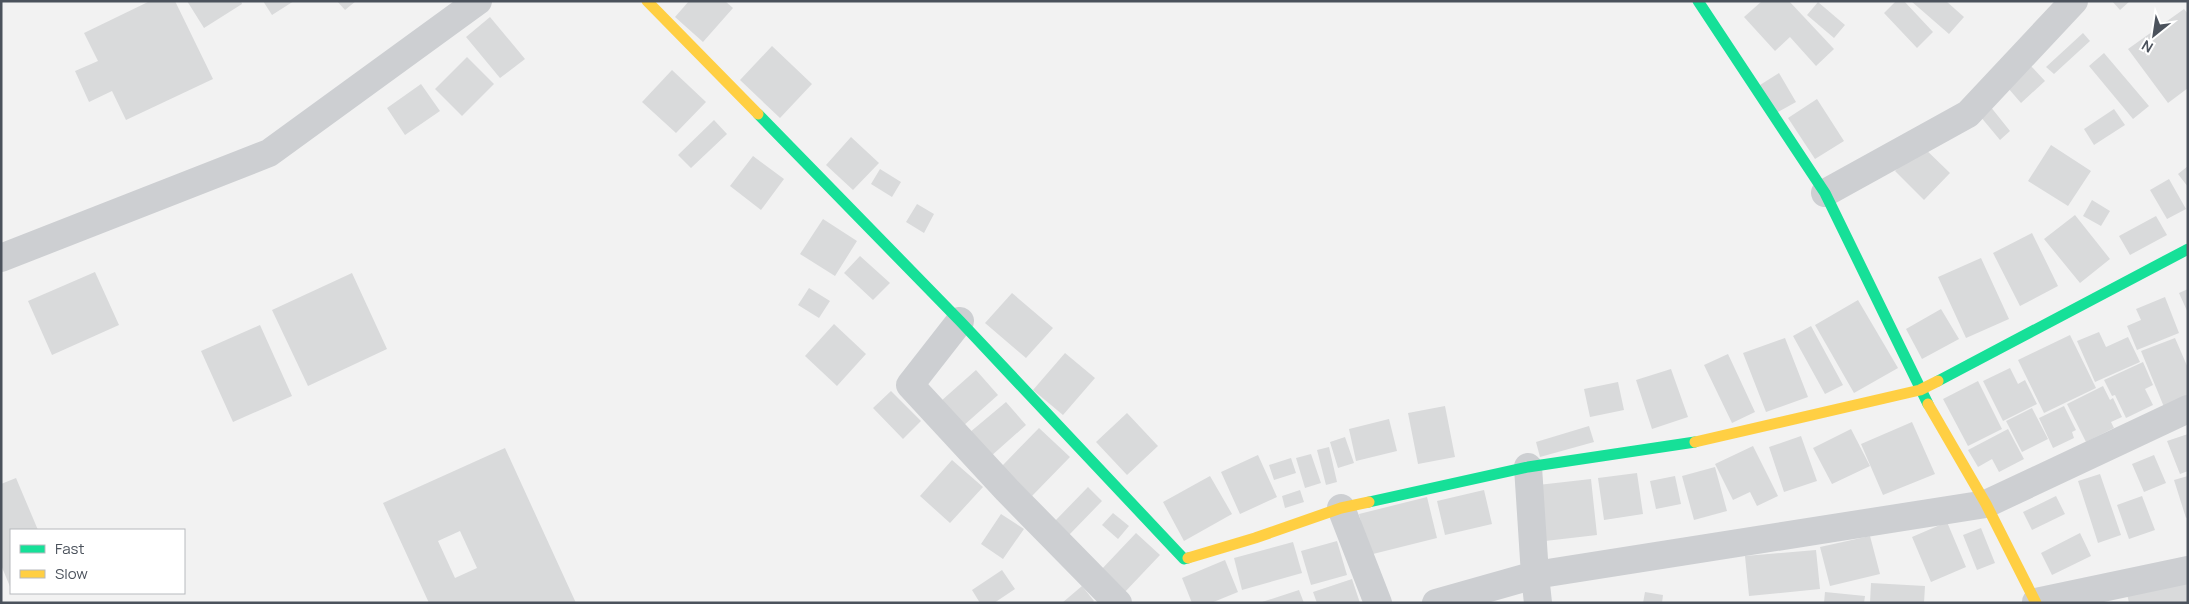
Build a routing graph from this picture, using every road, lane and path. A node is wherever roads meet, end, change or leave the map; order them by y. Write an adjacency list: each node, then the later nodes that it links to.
1 (478, 1): 7 (street)
2 (647, 1): 8 (street)
3 (1698, 1): 5 (street)
4 (2074, 1): 5 (street)
5 (1824, 193): 9 (street)
6 (2188, 249): 9 (street)
7 (1, 258)
8 (960, 322): 13 (street); 17 (street)
9 (1920, 390): 11 (street); 12 (street)
10 (2188, 409): 12 (street)
11 (1528, 467): 13 (street); 15 (street)
12 (1986, 504): 15 (street); 16 (street)
13 (1340, 508): 18 (street)
14 (2188, 570): 16 (street)
15 (1535, 575): 19 (street); 20 (street)
16 (2036, 602)
17 (1118, 603)
18 (1378, 603)
19 (1436, 603)
20 (1538, 603)

